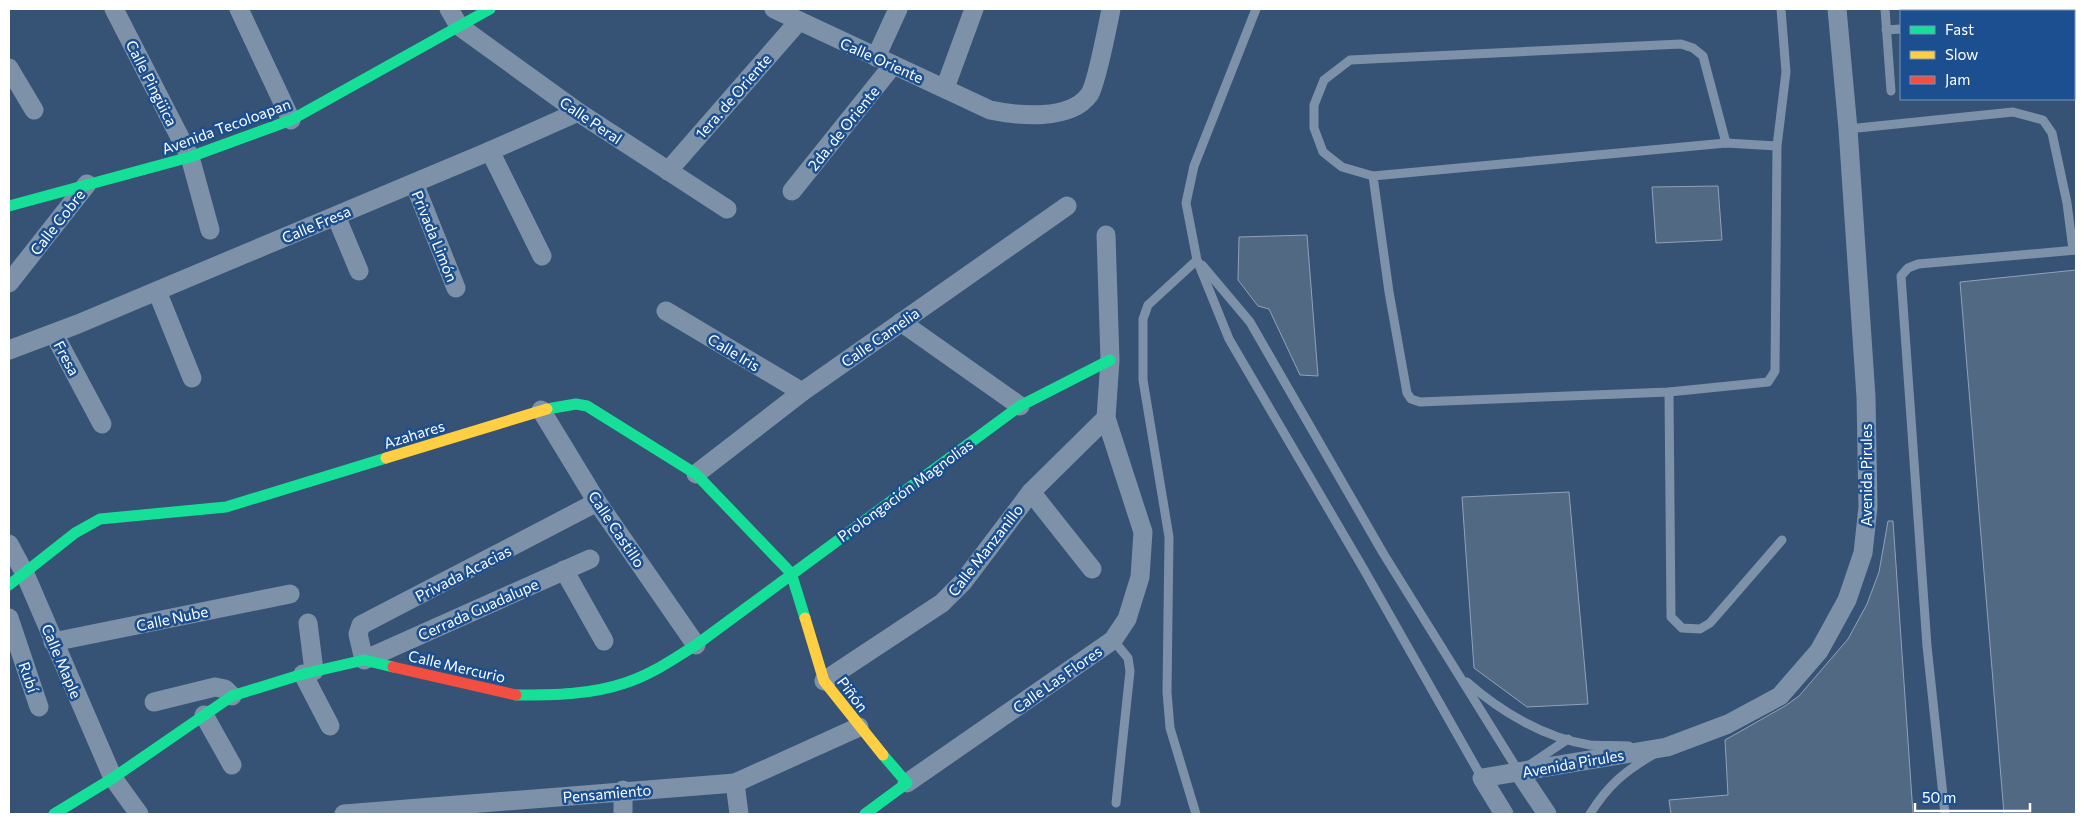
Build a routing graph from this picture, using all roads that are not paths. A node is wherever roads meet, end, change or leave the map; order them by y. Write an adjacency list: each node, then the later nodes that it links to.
1 (114, 9): 29 (street, Calle Pingüica)
2 (239, 9): 24 (street)
3 (449, 9): 14 (street)
4 (490, 9): 14 (street, Avenida Tecoloapan)
5 (776, 9): 13 (street, Calle Oriente)
6 (898, 9): 17 (street)
7 (974, 9): 20 (street)
8 (1111, 9): 20 (street, Calle Oriente)
9 (1256, 9): 43 (lane)
10 (1781, 9): 27 (lane)
11 (1837, 9): 25 (street, Avenida Pirules)
12 (1885, 9): 16 (lane)
13 (798, 22): 17 (street, Calle Oriente); 30 (street, 1era. de Oriente)
14 (459, 26): 23 (street, Calle Peral); 24 (street, Avenida Tecoloapan)
15 (1900, 29): 16 (lane)
16 (1886, 30): 21 (lane)
17 (876, 57): 18 (street, Calle Oriente)
18 (893, 65): 20 (street, Calle Oriente); 34 (street, 2da. de Oriente)
19 (9, 68): 22 (street)
20 (945, 88)
21 (1891, 91)
22 (34, 110)
23 (578, 112): 28 (street, Calle Fresa); 30 (street, Calle Peral)
24 (291, 120): 29 (street, Avenida Tecoloapan)
25 (1848, 129): 41 (lane); 89 (street, Avenida Pirules)
26 (1726, 143): 27 (lane); 31 (lane); 31 (lane)
27 (1777, 146): 55 (lane)
28 (490, 151): 32 (street, Calle Fresa); 42 (street)
29 (190, 157): 33 (street, Avenida Tecoloapan); 39 (street, Calle Pingüica)
30 (668, 171): 37 (street, Calle Peral)
31 (1373, 176): 55 (lane)
32 (414, 183): 38 (street, Calle Fresa); 46 (street, Privada Limón)
33 (87, 184): 35 (street, Avenida Tecoloapan); 45 (street, Calle Cobre)
34 (792, 191)
35 (9, 206)
36 (1067, 206): 49 (street, Calle Camelia)
37 (727, 209)
38 (336, 216): 44 (street); 47 (street, Calle Fresa)
39 (210, 230)
40 (1106, 235): 52 (street)
41 (2075, 250): 110 (lane)
42 (542, 256)
43 (1197, 260): 80 (lane); 93 (lane); 106 (lane)
44 (359, 271)
45 (9, 283)
46 (456, 288)
47 (157, 291): 50 (street, Calle Fresa); 53 (street)
48 (666, 311): 54 (street, Calle Iris)
49 (901, 322): 54 (street, Calle Camelia); 56 (street)
50 (54, 334): 51 (street, Fresa); 59 (street, Fresa)
51 (9, 350)
52 (1110, 360): 56 (street, Prolongación Magnolias); 58 (street)
53 (192, 378)
54 (802, 392): 60 (street, Calle Camelia)
55 (1669, 392): 63 (lane)
56 (1020, 406): 68 (street, Prolongación Magnolias)
57 (541, 410): 60 (street, Azahares); 62 (street, Calle Castillo); 69 (street, Azahares)
58 (1106, 418): 61 (street, Calle Manzanillo); 74 (street, Calle Las Flores)
59 (102, 424)
60 (696, 474): 68 (street, Azahares)
61 (1031, 492): 66 (street); 81 (street, Calle Manzanillo)
62 (597, 502): 77 (street, Calle Castillo); 78 (street, Privada Acacias)
63 (1782, 540)
64 (9, 544): 69 (street, Calle Maple)
65 (590, 559): 67 (street, Cerrada Guadalupe)
66 (1092, 569)
67 (564, 570): 75 (street); 78 (street, Cerrada Guadalupe)
68 (791, 573): 77 (street, Calle Mercurio); 81 (street, Piñón)
69 (25, 574): 70 (street, Azahares); 76 (street, Calle Maple)
70 (9, 584)
71 (290, 594): 76 (street, Calle Nube)
72 (9, 618): 84 (street, Rubí)
73 (308, 623): 79 (street)
74 (1114, 640): 95 (street, Calle Las Flores); 97 (lane)
75 (604, 641)
76 (53, 642): 92 (street, Calle Maple)
77 (696, 645): 78 (street, Calle Mercurio)
78 (364, 660): 79 (street, Calle Mercurio)
79 (308, 673): 82 (street, Calle Mercurio); 86 (street)
80 (1458, 674): 88 (lane); 91 (lane)
81 (824, 681): 87 (street, Piñón)
82 (232, 696): 83 (street); 85 (street, Calle Mercurio)
83 (154, 702)
84 (39, 707)
85 (204, 715): 90 (street); 92 (street, Calle Mercurio)
86 (330, 726)
87 (859, 727): 94 (street, Pensamiento); 95 (street, Piñón)
88 (1568, 739): 89 (lane); 91 (lane)
89 (1667, 747): 91 (street, Avenida Pirules); 109 (lane)
90 (232, 765)
91 (1519, 772): 93 (street, Avenida Pirules); 108 (street)
92 (113, 778): 100 (street, Calle Mercurio); 101 (street, Calle Maple)
93 (1482, 778): 107 (street)
94 (735, 783): 96 (street, Pensamiento); 104 (street)
95 (904, 785): 105 (street)
96 (623, 790): 98 (street, Pensamiento); 103 (street)
97 (1116, 803)
98 (506, 808): 99 (street, Pensamiento)
99 (399, 813): 102 (street, Pensamiento)
100 (54, 814)
101 (139, 814)
102 (344, 814)
103 (623, 814)
104 (739, 814)
105 (865, 814)
106 (1196, 814)
107 (1504, 814)
108 (1547, 814)
109 (1590, 814)
110 (1945, 814)

